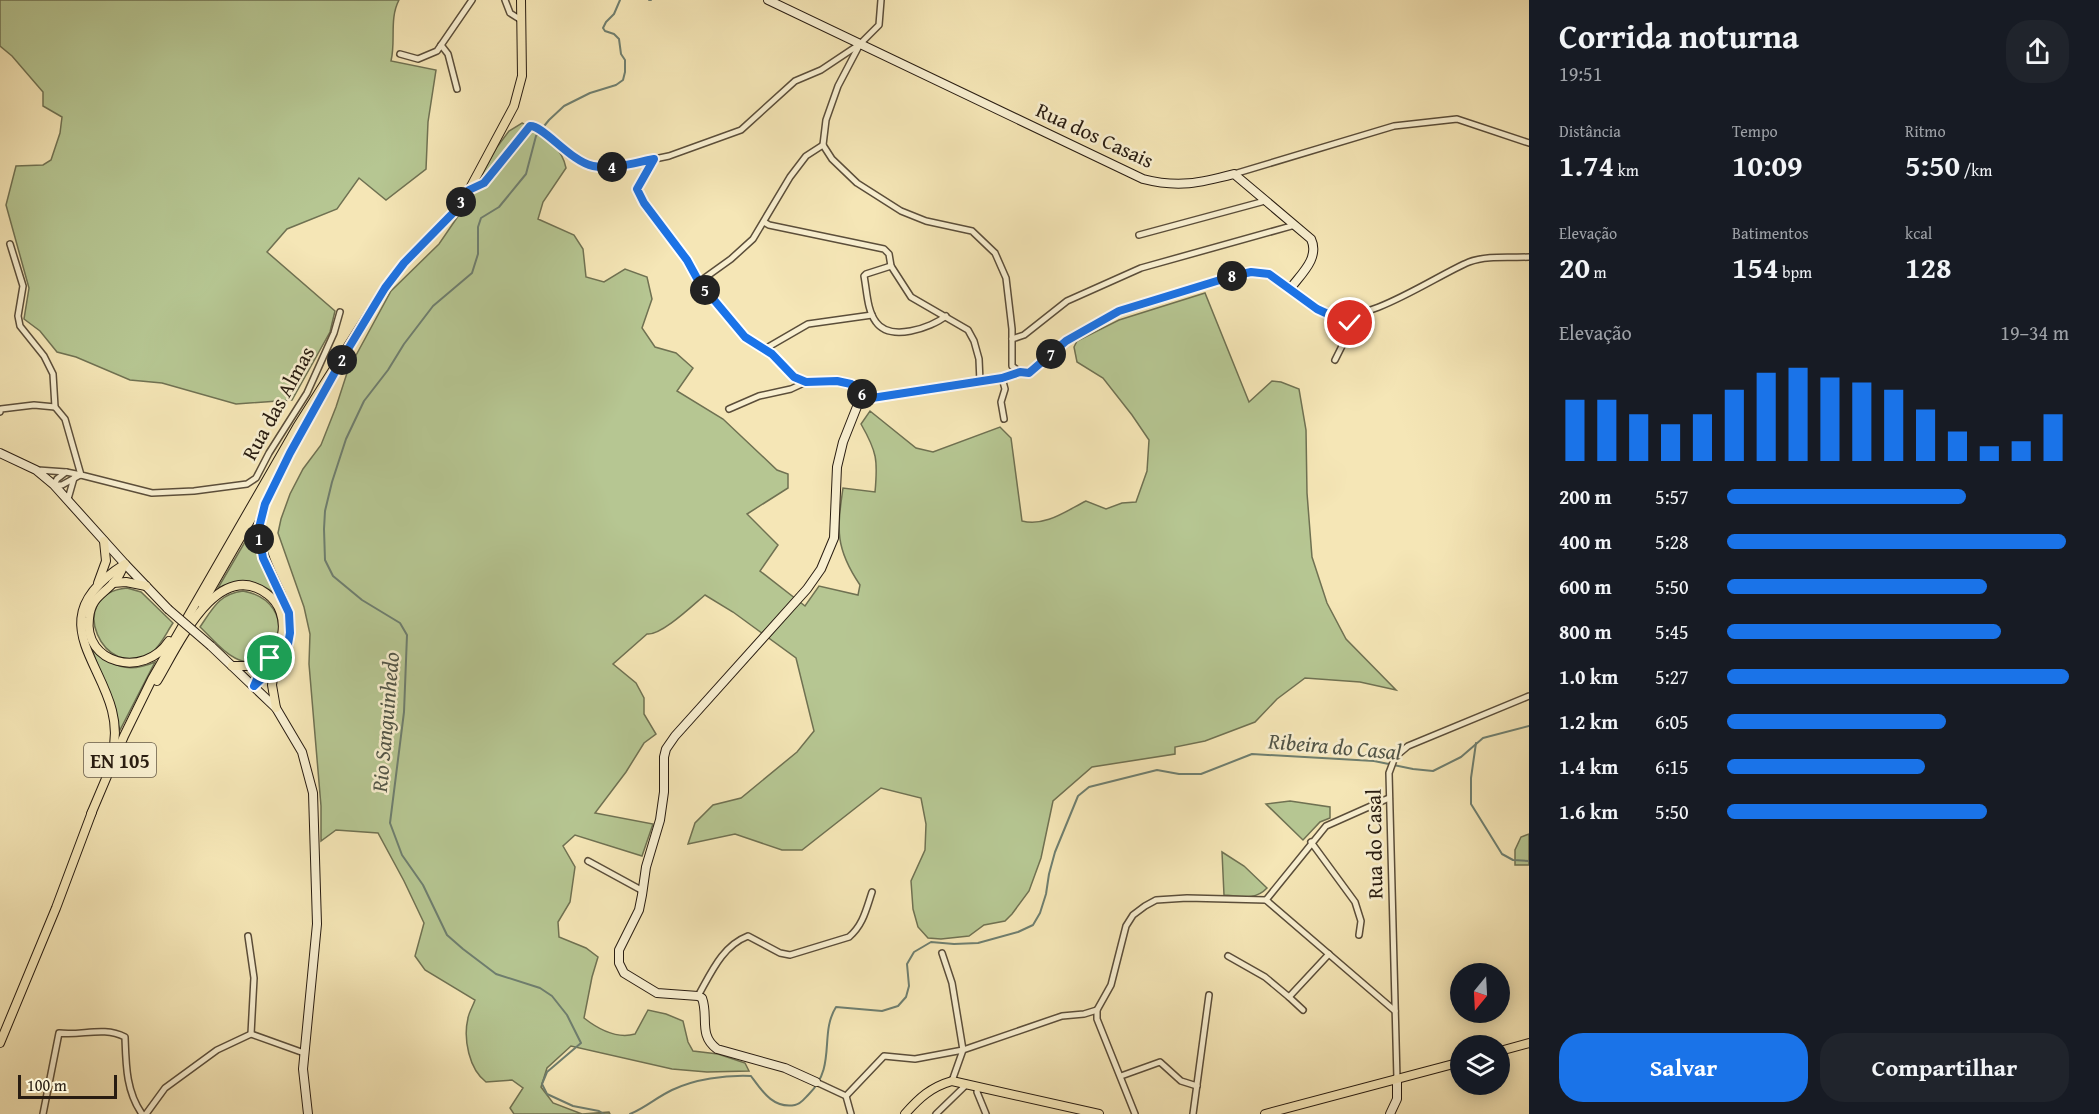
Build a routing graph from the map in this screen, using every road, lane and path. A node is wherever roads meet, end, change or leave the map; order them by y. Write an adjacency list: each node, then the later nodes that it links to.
1 (472, 0): 8 (street)
2 (505, 0): 6 (street)
3 (521, 0): 6 (main road, EN 105)
4 (768, 0): 7 (street, Rua dos Casais)
5 (881, 0): 7 (street)
6 (521, 20): 15 (main road, EN 105)
7 (860, 44): 12 (street); 13 (street); 14 (street, Rua dos Casais)
8 (441, 45): 9 (street); 10 (street)
9 (399, 54)
10 (457, 89)
11 (1529, 143): 14 (street, Rua dos Casais)
12 (823, 145): 17 (street); 29 (street)
13 (654, 159): 15 (street); 23 (street)
14 (1234, 174): 16 (street)
15 (469, 190): 31 (main road, EN 105)
16 (1265, 201): 18 (street); 19 (street)
17 (764, 222): 22 (street); 23 (street)
18 (1295, 225): 24 (street); 29 (street)
19 (1139, 235)
20 (10, 244): 38 (street)
21 (1529, 257): 28 (street)
22 (891, 266): 26 (street); 27 (street)
23 (699, 282): 30 (street)
24 (1290, 289): 28 (street); 33 (street)
25 (340, 312): 46 (street, Rua das Almas)
26 (872, 315): 27 (street); 30 (street)
27 (945, 316): 36 (street)
28 (1350, 317): 32 (street)
29 (1012, 339): 33 (street)
30 (763, 350): 35 (street)
31 (345, 354): 43 (main road, EN 105); 55 (main road, EN 105)
32 (1335, 360)
33 (1020, 372): 34 (street)
34 (1002, 378): 36 (street); 41 (street)
35 (806, 382): 37 (street); 39 (street)
36 (980, 382): 37 (street)
37 (862, 394): 67 (street)
38 (55, 407): 40 (street); 46 (street)
39 (729, 409)
40 (0, 412)
41 (1004, 419)
42 (0, 453): 44 (street)
43 (290, 453): 56 (main road, EN 105); 59 (main road)
44 (36, 470): 45 (street); 48 (street)
45 (66, 472): 46 (street); 48 (street)
46 (81, 475): 47 (street)
47 (74, 478): 48 (street); 49 (street)
48 (54, 485): 49 (street)
49 (68, 499): 50 (street)
50 (104, 541): 51 (street); 53 (main road)
51 (125, 564): 52 (main road); 53 (main road); 54 (street)
52 (113, 583): 54 (main road); 55 (main road)
53 (96, 586): 64 (main road)
54 (146, 586): 58 (street, bridge)
55 (198, 598): 64 (main road, EN 105)
56 (196, 618): 57 (main road); 70 (main road, EN 105)
57 (264, 663): 58 (main road); 60 (main road)
58 (232, 666): 60 (street)
59 (275, 666): 60 (main road); 62 (main road)
60 (254, 686): 62 (street)
61 (1529, 696): 63 (street, Rua do Casal)
62 (276, 708): 87 (street)
63 (1389, 798): 65 (street); 81 (street, Rua do Casal)
64 (91, 814): 70 (main road, EN 105)
65 (1311, 842): 69 (street); 71 (street)
66 (588, 861): 67 (street)
67 (643, 891): 77 (street)
68 (872, 892): 77 (street)
69 (1266, 900): 74 (street); 79 (street)
70 (56, 908): 83 (main road, EN 105)
71 (1359, 935)
72 (248, 936): 82 (street)
73 (942, 953): 86 (street)
74 (1329, 954): 78 (street); 81 (street)
75 (1228, 956): 78 (street)
76 (1209, 995): 94 (street)
77 (698, 996): 92 (street)
78 (1289, 997): 80 (street)
79 (1097, 1010): 86 (street); 89 (street)
80 (1303, 1011)
81 (1395, 1011): 90 (street, Rua do Casal)
82 (251, 1034): 87 (street); 99 (street)
83 (0, 1043)
84 (1529, 1043): 85 (main road)
85 (1510, 1048)
86 (963, 1050): 91 (street); 96 (street)
87 (304, 1053): 100 (street)
88 (1450, 1065): 90 (main road)
89 (1121, 1076): 94 (street); 106 (street)
90 (1397, 1079): 108 (main road); 109 (street)
91 (952, 1081): 93 (main road); 102 (main road)
92 (819, 1083): 96 (street)
93 (967, 1084): 95 (main road); 103 (street)
94 (1197, 1086): 107 (street)
95 (978, 1087): 97 (main road); 104 (street)
96 (846, 1096): 101 (street)
97 (1072, 1111): 105 (main road)
98 (43, 1114): 99 (street)
99 (144, 1114)
100 (308, 1114)
101 (851, 1114)
102 (904, 1114)
103 (936, 1114)
104 (986, 1114)
105 (1100, 1114)
106 (1135, 1114)
107 (1193, 1114)
108 (1265, 1114)
109 (1390, 1114)

